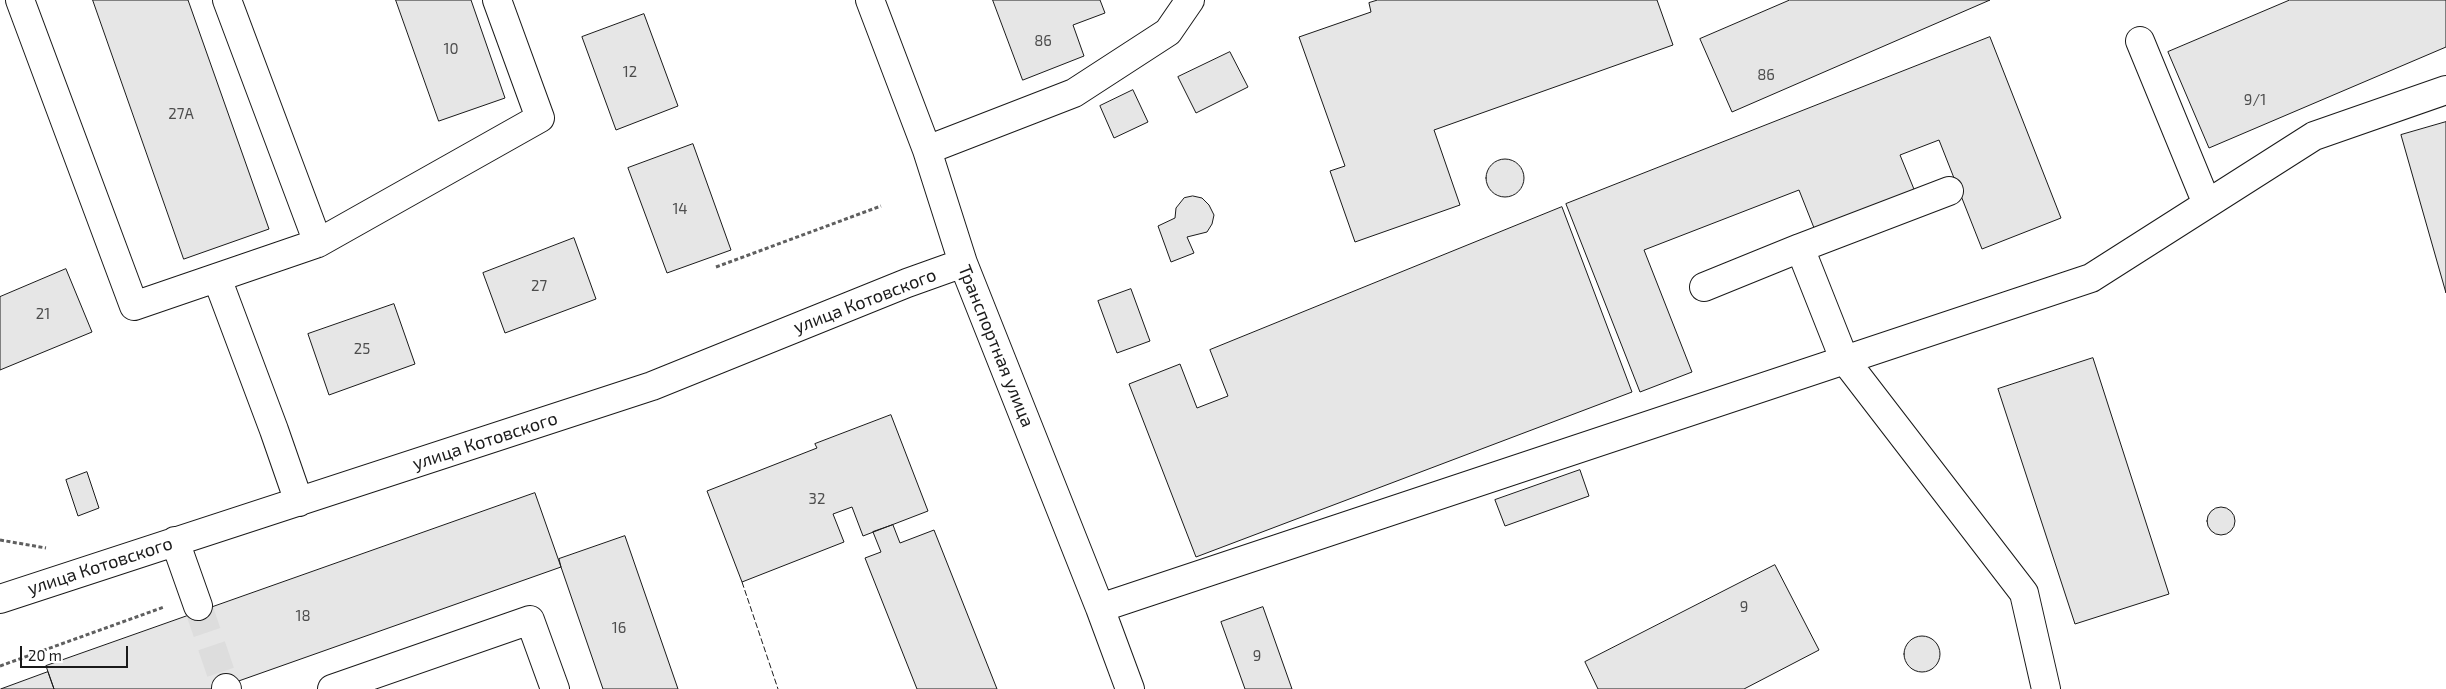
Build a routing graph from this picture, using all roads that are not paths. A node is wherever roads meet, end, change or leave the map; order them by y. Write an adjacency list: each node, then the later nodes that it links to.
1 (20, 0): 14 (street)
2 (227, 0): 11 (street)
3 (497, 0): 11 (street)
4 (870, 0): 8 (street, Транспортная улица)
5 (1190, 0): 8 (street)
6 (2140, 40): 10 (street)
7 (2446, 90): 10 (street)
8 (926, 150): 13 (street, Транспортная улица)
9 (1950, 191): 12 (street)
10 (2207, 204): 16 (street)
11 (318, 243): 14 (street)
12 (1800, 248): 15 (street); 16 (street)
13 (963, 263): 17 (street, улица Котовского); 21 (street, Транспортная улица)
14 (217, 278): 17 (street)
15 (1704, 287)
16 (1844, 359): 21 (street); 25 (street)
17 (299, 502): 18 (street, улица Котовского)
18 (175, 542): 19 (street, улица Котовского); 20 (street)
19 (0, 599)
20 (196, 601)
21 (1100, 608): 24 (street, Транспортная улица)
22 (332, 689): 23 (street)
23 (555, 689)
24 (1130, 689)
25 (2046, 689)

